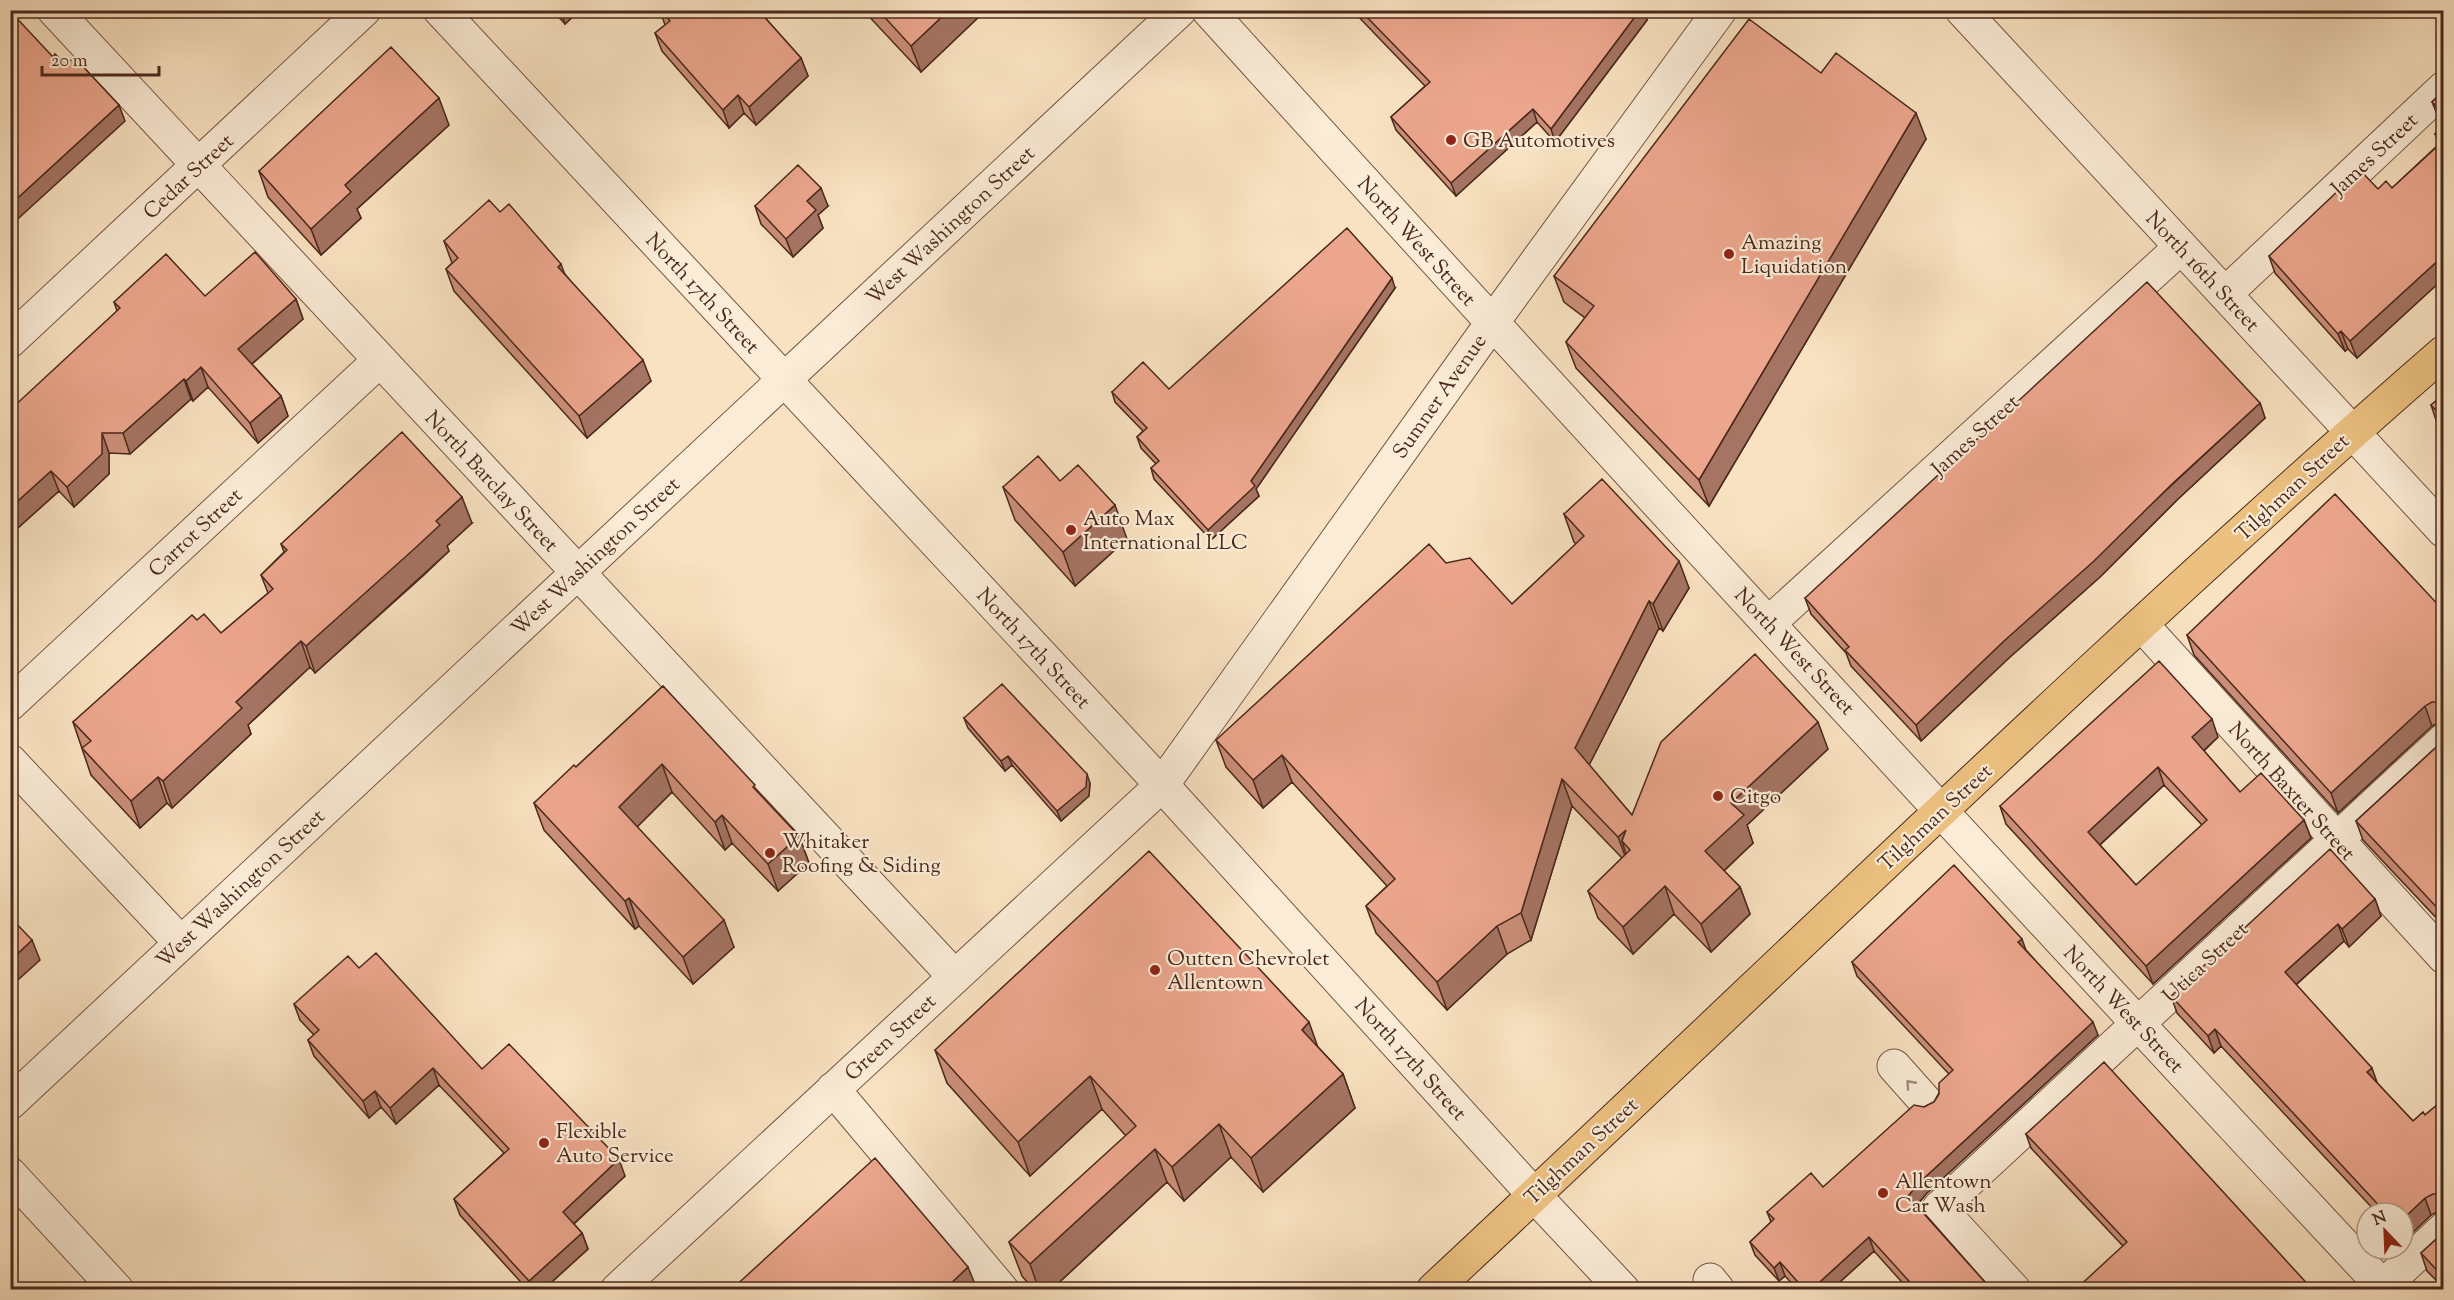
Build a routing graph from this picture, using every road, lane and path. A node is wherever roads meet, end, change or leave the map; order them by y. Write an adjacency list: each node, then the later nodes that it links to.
1 (54, 10): 9 (street, North Barclay Street)
2 (364, 10): 9 (street, Cedar Street)
3 (440, 10): 16 (street, North 17th Street)
4 (1180, 10): 16 (street, West Washington Street)
5 (1208, 10): 12 (street, North West Street)
6 (1720, 10): 12 (street, Sumner Avenue)
7 (1962, 10): 10 (street, North 16th Street)
8 (2444, 88): 11 (street, James Street)
9 (200, 165): 13 (street, Cedar Street); 15 (street, North Barclay Street)
10 (2181, 247): 11 (street, North 16th Street); 20 (street, James Street)
11 (2225, 294): 17 (street, North 16th Street)
12 (1492, 323): 20 (street, North West Street); 25 (street, Sumner Avenue)
13 (10, 341)
14 (2444, 352): 17 (main road, Tilghman Street)
15 (381, 360): 19 (street, North Barclay Street); 22 (street, Carrot Street)
16 (784, 380): 19 (street, West Washington Street); 25 (street, North 17th Street)
17 (2351, 432): 18 (street, North 16th Street); 21 (main road, Tilghman Street)
18 (2444, 531)
19 (577, 573): 28 (street, West Washington Street); 30 (street, North Barclay Street)
20 (1769, 623): 26 (street, North West Street)
21 (2142, 625): 26 (main road, Tilghman Street); 27 (street, North Baxter Street)
22 (10, 704)
23 (2444, 740): 27 (street, Utica Street)
24 (10, 761): 28 (street)
25 (1162, 785): 30 (street, Green Street); 37 (street, North 17th Street)
26 (1941, 810): 31 (street, North West Street); 37 (main road, Tilghman Street)
27 (2336, 840): 29 (street, North Baxter Street); 31 (street, Utica Street)
28 (181, 943): 35 (street, West Washington Street)
29 (2444, 957)
30 (955, 977): 33 (street, Green Street)
31 (2138, 1024): 39 (street, North West Street); 45 (street, Utica Street)
32 (1894, 1066): 34 (street, one-way to 32)
33 (833, 1089): 41 (street, Green Street); 42 (street)
34 (1926, 1102)
35 (10, 1103)
36 (10, 1174): 40 (street)
37 (1534, 1195): 43 (main road, Tilghman Street); 44 (street, North 17th Street)
38 (2444, 1229): 39 (street)
39 (2382, 1288)
40 (117, 1290)
41 (617, 1290)
42 (1002, 1290)
43 (1432, 1290)
44 (1623, 1290)
45 (2014, 1290)

